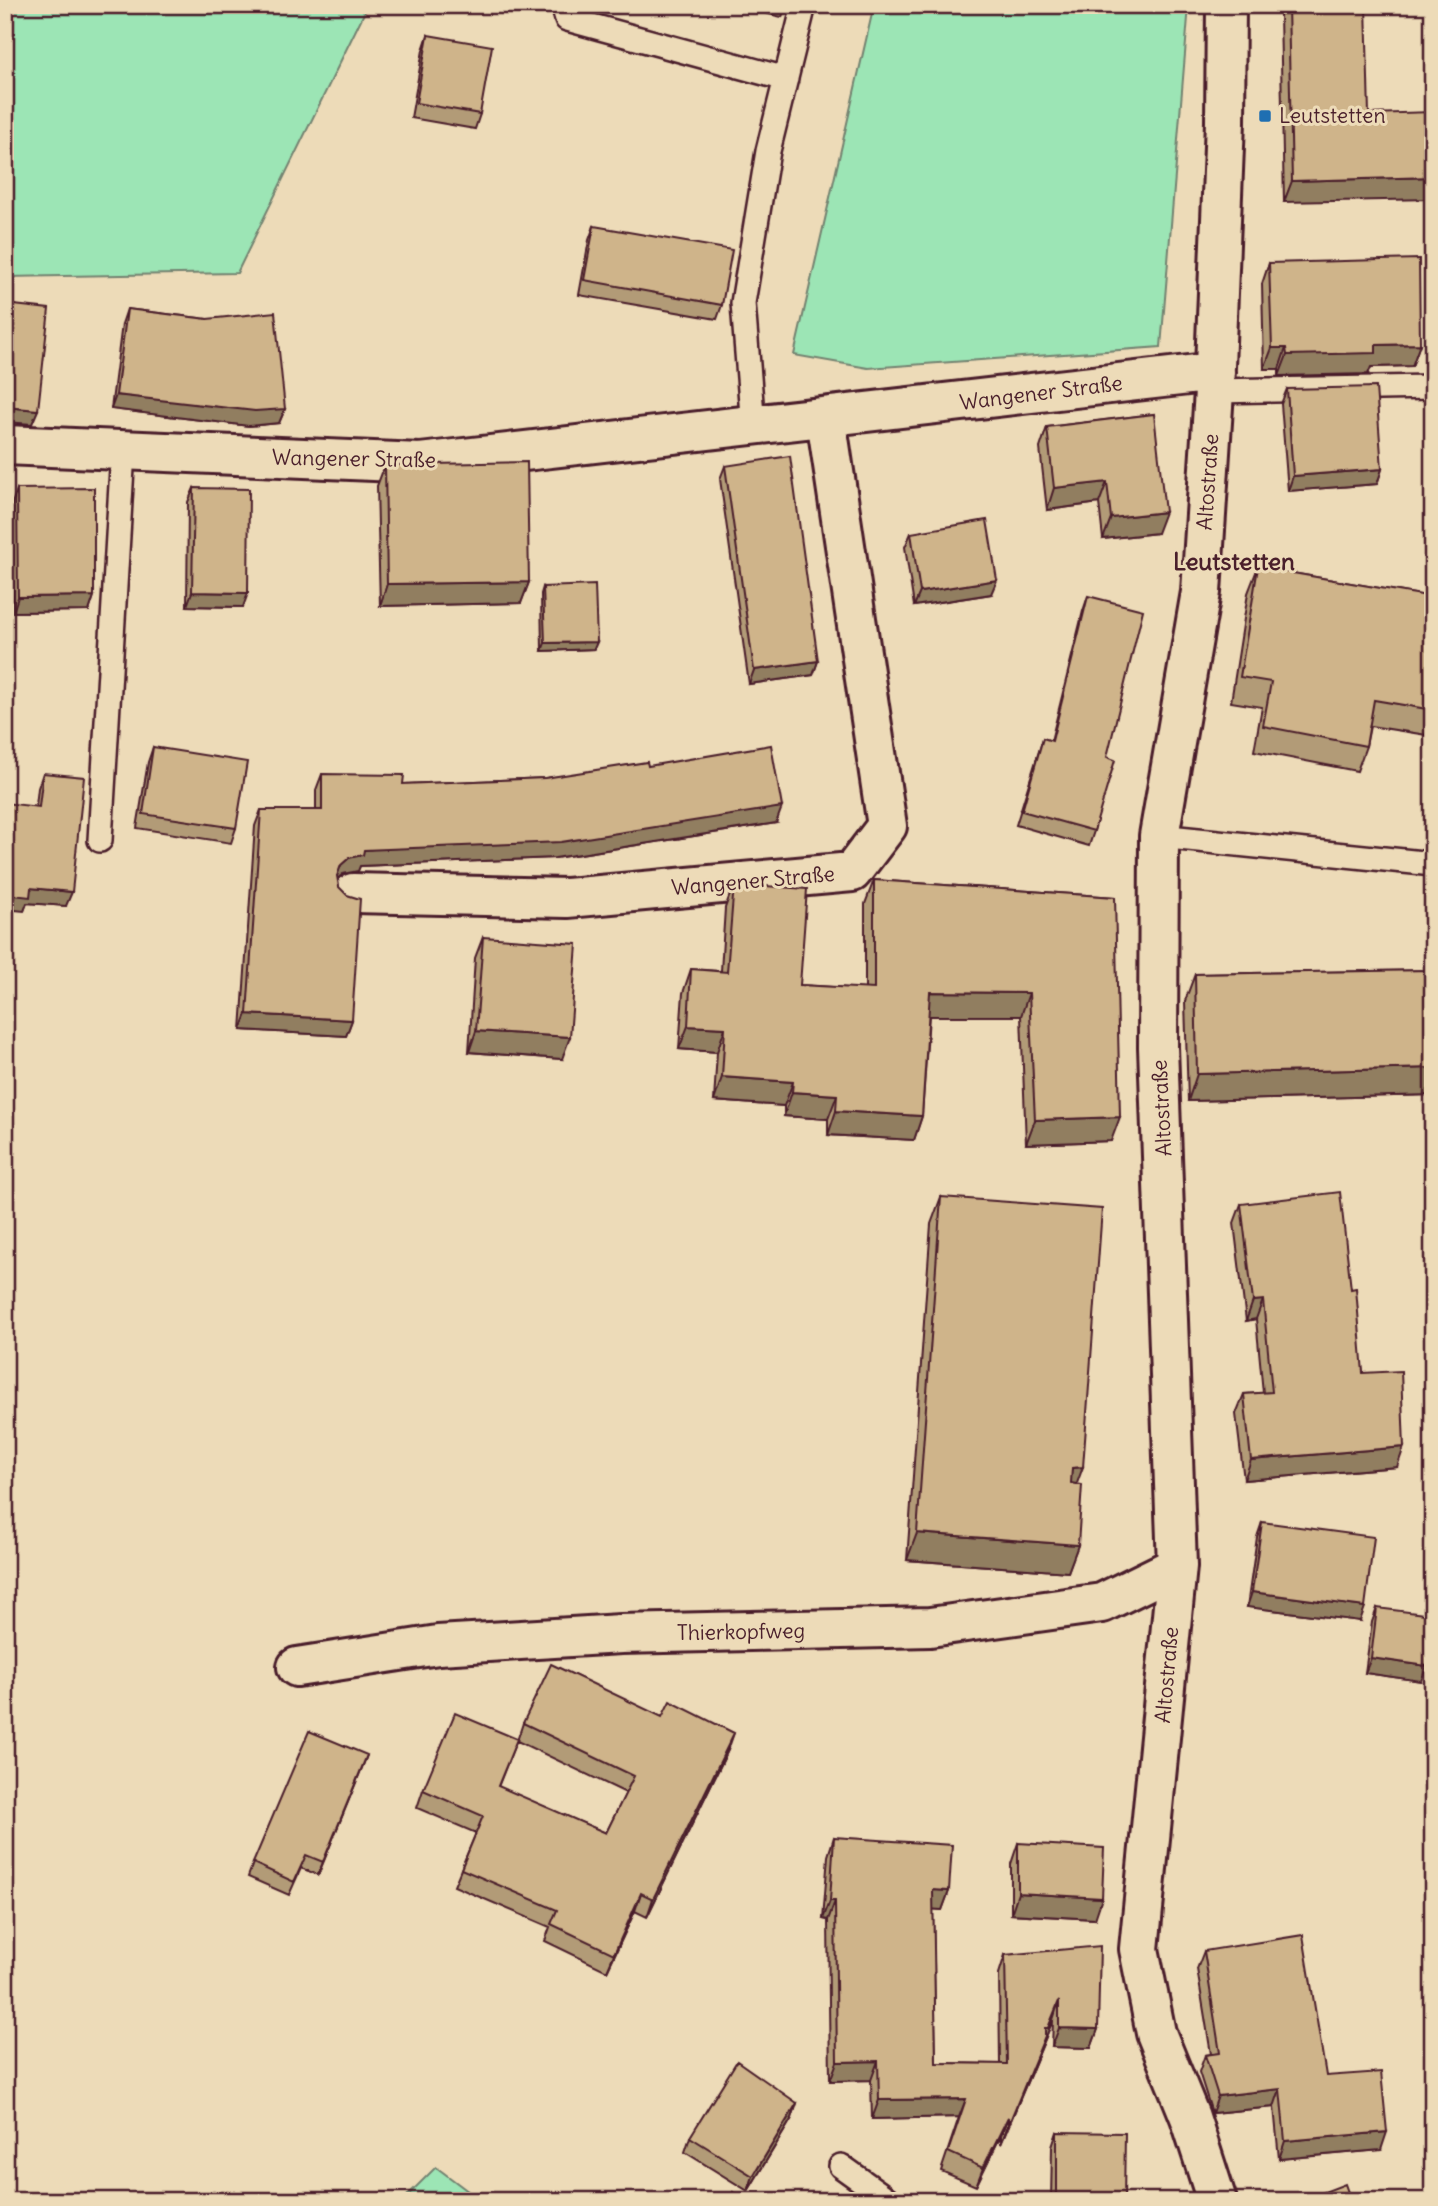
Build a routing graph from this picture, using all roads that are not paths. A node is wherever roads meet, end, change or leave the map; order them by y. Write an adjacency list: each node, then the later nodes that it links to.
1 (564, 5): 4 (lane)
2 (804, 5): 4 (lane)
3 (1226, 5): 5 (street, Altostraße)
4 (786, 79): 8 (lane)
5 (1215, 382): 6 (lane); 7 (street, Wangener Straße); 11 (street, Altostraße)
6 (1433, 387)
7 (826, 418): 8 (street, Wangener Straße); 14 (street, Wangener Straße)
8 (753, 427): 10 (street, Wangener Straße)
9 (5, 445): 10 (street, Wangener Straße)
10 (123, 451): 12 (lane)
11 (1159, 836): 13 (lane); 15 (street, Altostraße)
12 (100, 840)
13 (1433, 864)
14 (353, 893)
15 (1177, 1566): 16 (street, Thierkopfweg); 19 (street, Altostraße)
16 (297, 1667)
17 (841, 2166): 18 (lane)
18 (890, 2201)
19 (1217, 2201)

